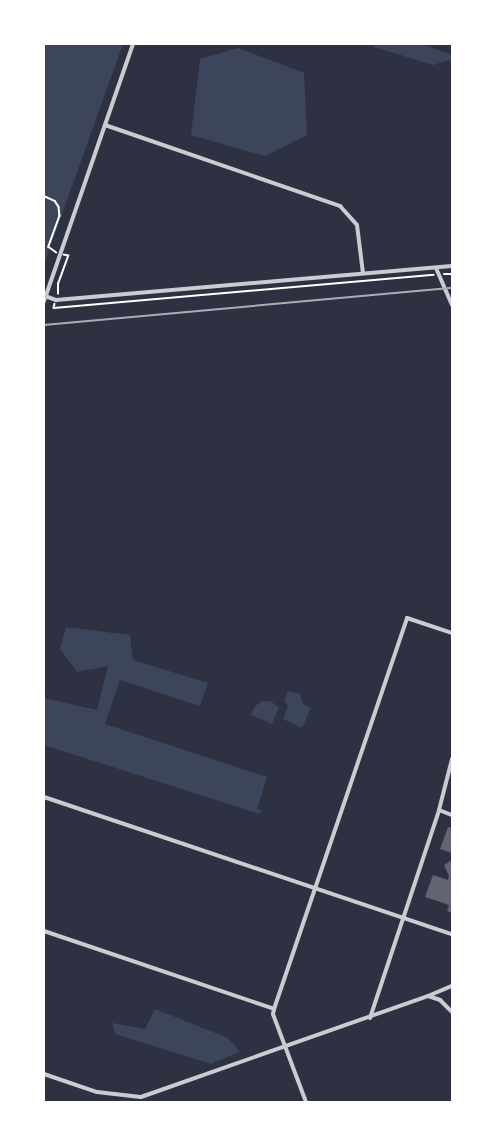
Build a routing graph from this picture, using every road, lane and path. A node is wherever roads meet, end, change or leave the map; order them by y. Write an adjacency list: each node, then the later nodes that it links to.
1 (133, 44): 2 (street)
2 (105, 125): 4 (street); 7 (street)
3 (44, 196): 4 (path)
4 (60, 253): 10 (street); 11 (path)
5 (453, 266): 6 (street)
6 (436, 268): 7 (street); 9 (street)
7 (363, 273): 11 (street)
8 (453, 274): 9 (path)
9 (439, 275): 11 (path); 12 (street)
10 (44, 298): 11 (street)
11 (56, 300)
12 (453, 305)
13 (453, 633): 18 (street)
14 (453, 759): 16 (street)
15 (44, 797): 18 (street)
16 (439, 810): 17 (street); 19 (street)
17 (453, 814)
18 (316, 888): 19 (street); 24 (street)
19 (402, 917): 21 (street); 26 (street)
20 (44, 931): 24 (street)
21 (453, 934)
22 (453, 986): 23 (street)
23 (428, 996): 25 (street); 26 (street)
24 (274, 1009): 27 (street)
25 (453, 1012)
26 (370, 1018): 27 (street)
27 (285, 1048): 28 (street); 29 (street)
28 (44, 1074)
29 (306, 1102)

